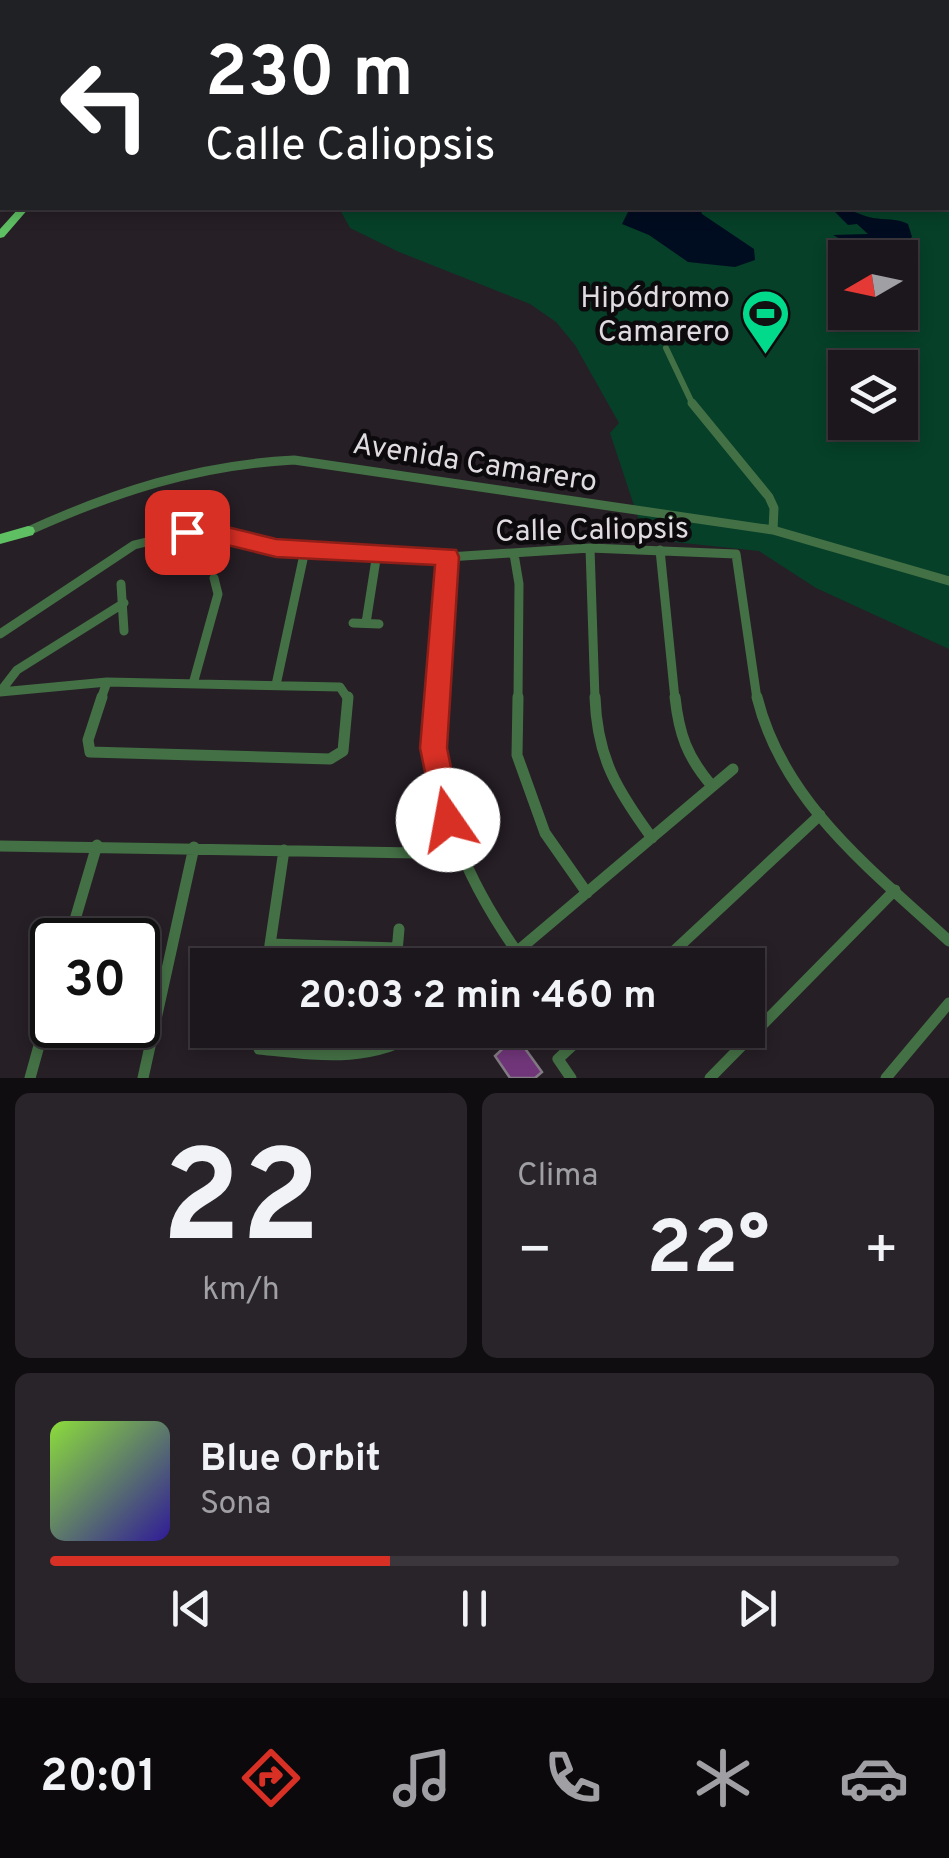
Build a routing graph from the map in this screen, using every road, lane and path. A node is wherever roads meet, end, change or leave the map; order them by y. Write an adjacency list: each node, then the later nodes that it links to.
1 (19, 210): 2 (main road); 3 (main road)
2 (0, 224)
3 (0, 238)
4 (666, 348): 5 (street)
5 (772, 530): 6 (street, Avenida Camarero); 16 (street, Avenida Camarero)
6 (28, 531): 7 (main road)
7 (0, 541)
8 (590, 548): 10 (street, Calle Caliopsis); 12 (street, Calle Caliopsis); 31 (street)
9 (305, 550): 11 (street, Calle Caliopsis); 23 (street, Calle Caliopsis); 26 (street)
10 (660, 550): 13 (street, Calle Caliopsis); 29 (street)
11 (377, 553): 14 (street, Calle Caliopsis); 20 (street)
12 (514, 554): 14 (street, Calle Caliopsis); 38 (street)
13 (736, 554): 30 (street)
14 (448, 557): 32 (street)
15 (214, 578): 25 (street)
16 (949, 581)
17 (120, 584): 18 (street)
18 (124, 604): 22 (street); 27 (street)
19 (353, 622): 20 (street)
20 (366, 623): 21 (street)
21 (379, 624)
22 (124, 631)
23 (0, 634)
24 (106, 682): 25 (street); 26 (street); 27 (street)
25 (193, 684): 26 (street)
26 (276, 685)
27 (0, 692)
28 (733, 769): 29 (street)
29 (712, 786): 31 (street)
30 (820, 815): 37 (street); 47 (street)
31 (652, 838): 38 (street)
32 (455, 844): 36 (street); 45 (street)
33 (97, 845): 34 (street); 35 (street); 39 (street)
34 (0, 846)
35 (194, 848): 36 (street); 54 (street)
36 (284, 850): 42 (street)
37 (895, 890): 41 (street); 56 (street)
38 (587, 892): 46 (street)
39 (76, 918)
40 (399, 929): 44 (street)
41 (949, 942)
42 (270, 944): 43 (street); 44 (street)
43 (269, 948)
44 (397, 948)
45 (514, 948)
46 (522, 948)
47 (677, 948)
48 (949, 1003): 57 (street)
49 (38, 1048): 53 (street)
50 (259, 1048): 51 (street)
51 (395, 1048)
52 (570, 1048): 55 (street)
53 (30, 1078)
54 (143, 1078)
55 (571, 1078)
56 (710, 1078)
57 (886, 1078)

